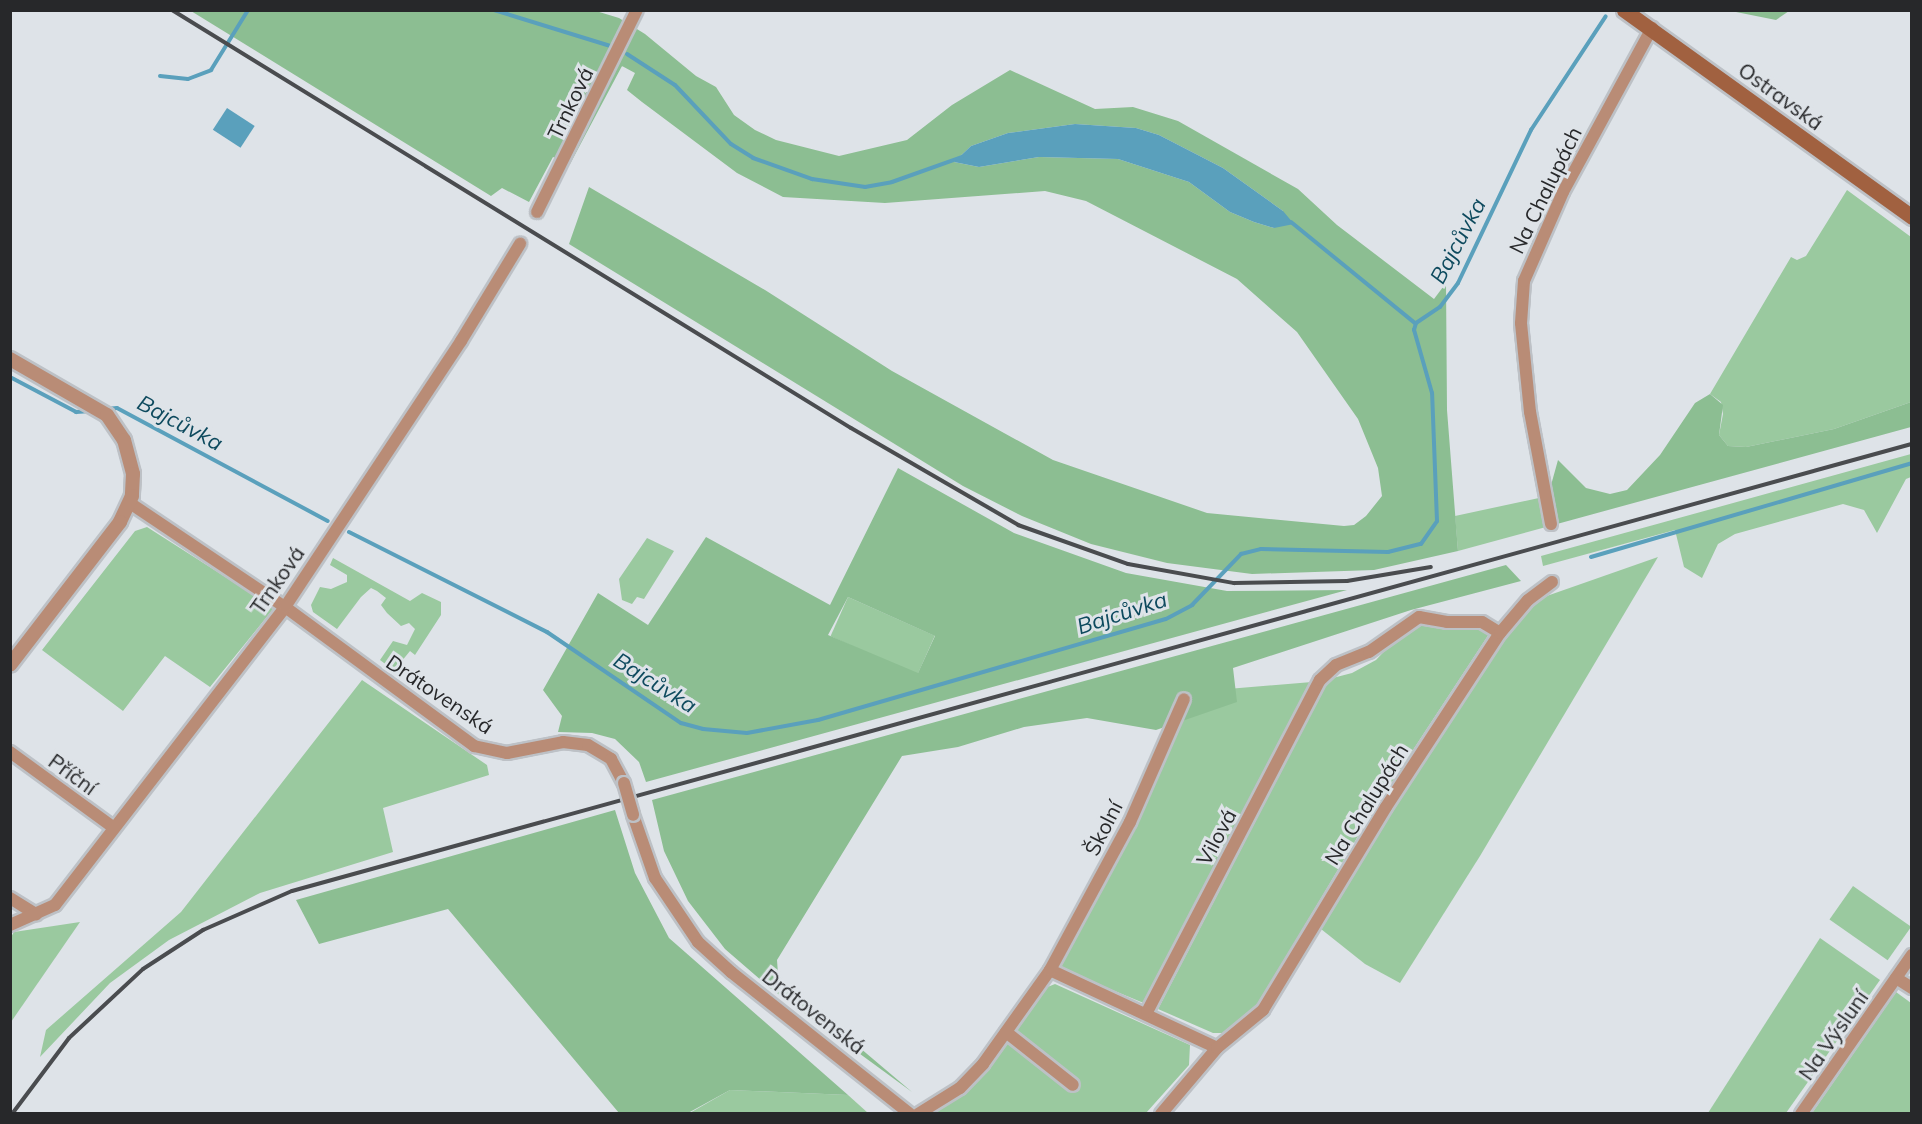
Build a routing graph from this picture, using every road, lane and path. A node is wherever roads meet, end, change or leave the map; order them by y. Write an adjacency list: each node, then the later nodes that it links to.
1 (638, 10): 4 (street, Trnková)
2 (1624, 10): 3 (main road, Ostravská)
3 (1652, 28): 5 (main road, Ostravská); 9 (street, Na Chalupách)
4 (537, 212)
5 (1911, 217)
6 (520, 244): 11 (street, Trnková)
7 (10, 359): 8 (street)
8 (130, 503): 11 (street, Drátovenská); 13 (street)
9 (1551, 524)
10 (1552, 582): 12 (street, Na Chalupách)
11 (285, 607): 16 (street, Trnková); 28 (street, Drátovenská, bridge)
12 (1500, 633): 24 (street, Vilová); 26 (street, Na Chalupách)
13 (10, 665)
14 (1184, 699): 21 (street, Školní)
15 (10, 752): 16 (street, Příční)
16 (113, 827): 18 (street, Trnková)
17 (10, 897): 18 (street)
18 (36, 914): 19 (street, Trnková)
19 (10, 925)
20 (1911, 955): 22 (street, Na Výsluní)
21 (1050, 970): 24 (street); 25 (street, Školní)
22 (1896, 978): 23 (street); 31 (street, Na Výsluní)
23 (1911, 988)
24 (1147, 1012): 26 (street)
25 (1006, 1032): 27 (street); 29 (street, Školní)
26 (1216, 1048): 30 (street, Na Chalupách)
27 (1073, 1085)
28 (910, 1113)
29 (918, 1113)
30 (1161, 1113)
31 (1802, 1113)

